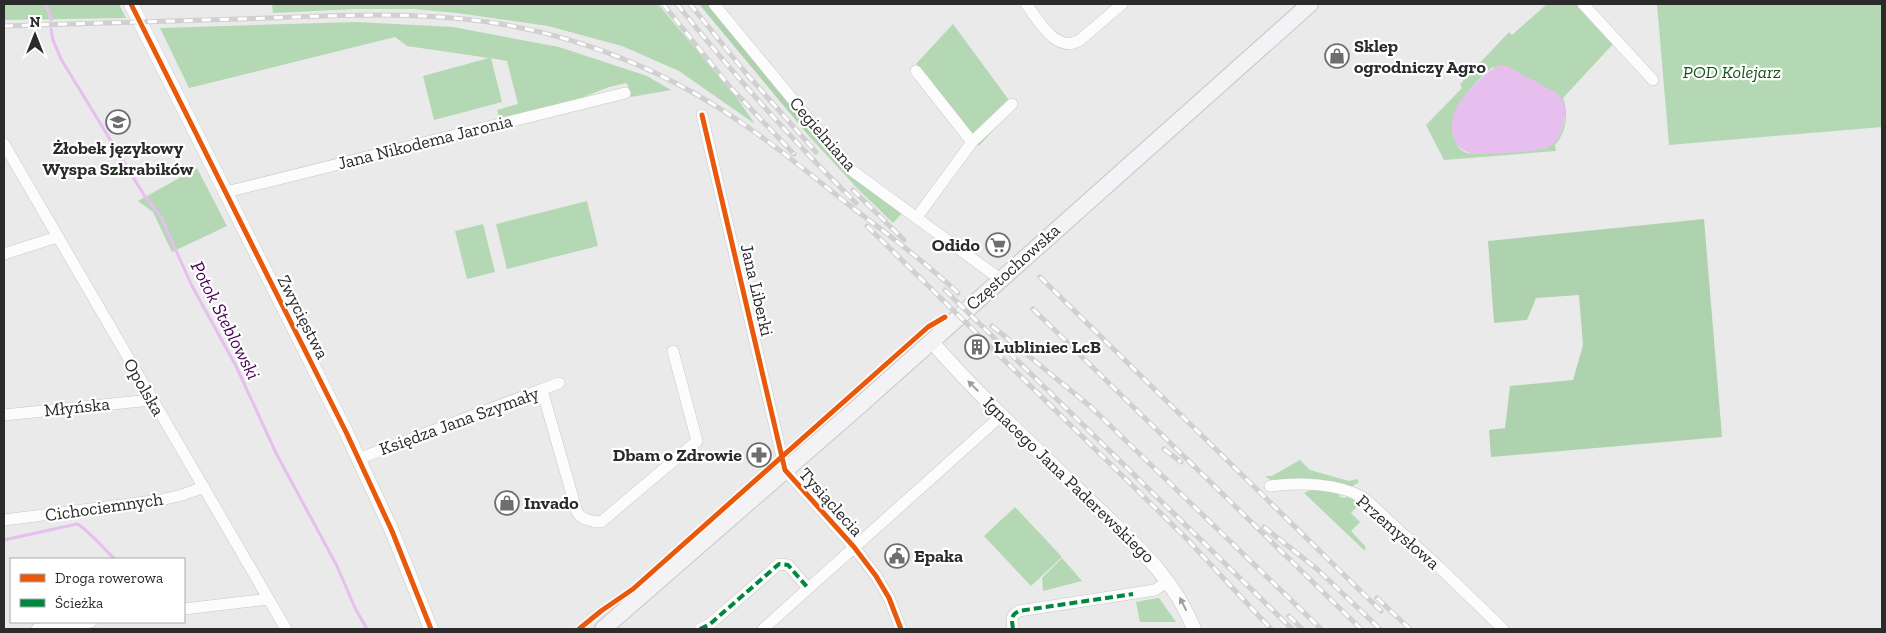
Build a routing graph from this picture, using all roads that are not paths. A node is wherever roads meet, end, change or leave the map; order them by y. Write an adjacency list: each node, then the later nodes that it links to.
1 (130, 4): 14 (street, Zwycięstwa)
2 (714, 4): 15 (street, Cegielniana)
3 (1026, 4): 4 (street)
4 (1122, 4)
5 (1310, 4): 18 (main road, Częstochowska)
6 (1583, 4): 8 (street)
7 (916, 70): 12 (street)
8 (1653, 80)
9 (625, 93): 14 (street, Jana Nikodema Jaronia)
10 (1012, 104): 12 (street)
11 (702, 116): 27 (street, Jana Liberki)
12 (972, 142): 15 (street)
13 (4, 144): 16 (street, Opolska)
14 (226, 192): 26 (street, Zwycięstwa)
15 (917, 217): 18 (street, Cegielniana)
16 (57, 237): 17 (street); 23 (street, Opolska)
17 (4, 254)
18 (1000, 279): 19 (main road, Częstochowska)
19 (931, 340): 25 (street, Ignacego Jana Paderewskiego, one-way to 19); 27 (main road, Częstochowska)
20 (673, 351): 22 (street)
21 (559, 384): 22 (street, Księdza Jana Szymały)
22 (542, 390): 26 (street, Księdza Jana Szymały)
23 (151, 400): 24 (street, Młyńska); 29 (street, Opolska)
24 (4, 415)
25 (1002, 415): 31 (street); 32 (street, Ignacego Jana Paderewskiego)
26 (358, 459): 40 (street, Zwycięstwa)
27 (785, 470): 31 (street, Tysiąclecia); 41 (main road, Częstochowska)
28 (1270, 486): 47 (street, Przemysłowa)
29 (204, 487): 30 (street, Cichociemnych); 34 (street, Opolska)
30 (4, 520)
31 (854, 547): 33 (street); 44 (street, Tysiąclecia)
32 (1168, 581): 45 (street); 46 (street, Ignacego Jana Paderewskiego, one-way to 32)
33 (808, 588): 42 (street); 43 (street)
34 (268, 598): 35 (street); 39 (street, Opolska)
35 (185, 609)
36 (84, 623): 37 (street)
37 (52, 628): 38 (street)
38 (37, 629)
39 (286, 629)
40 (431, 629)
41 (603, 629)
42 (700, 629)
43 (763, 629)
44 (901, 629)
45 (1013, 629)
46 (1194, 629)
47 (1503, 629)

